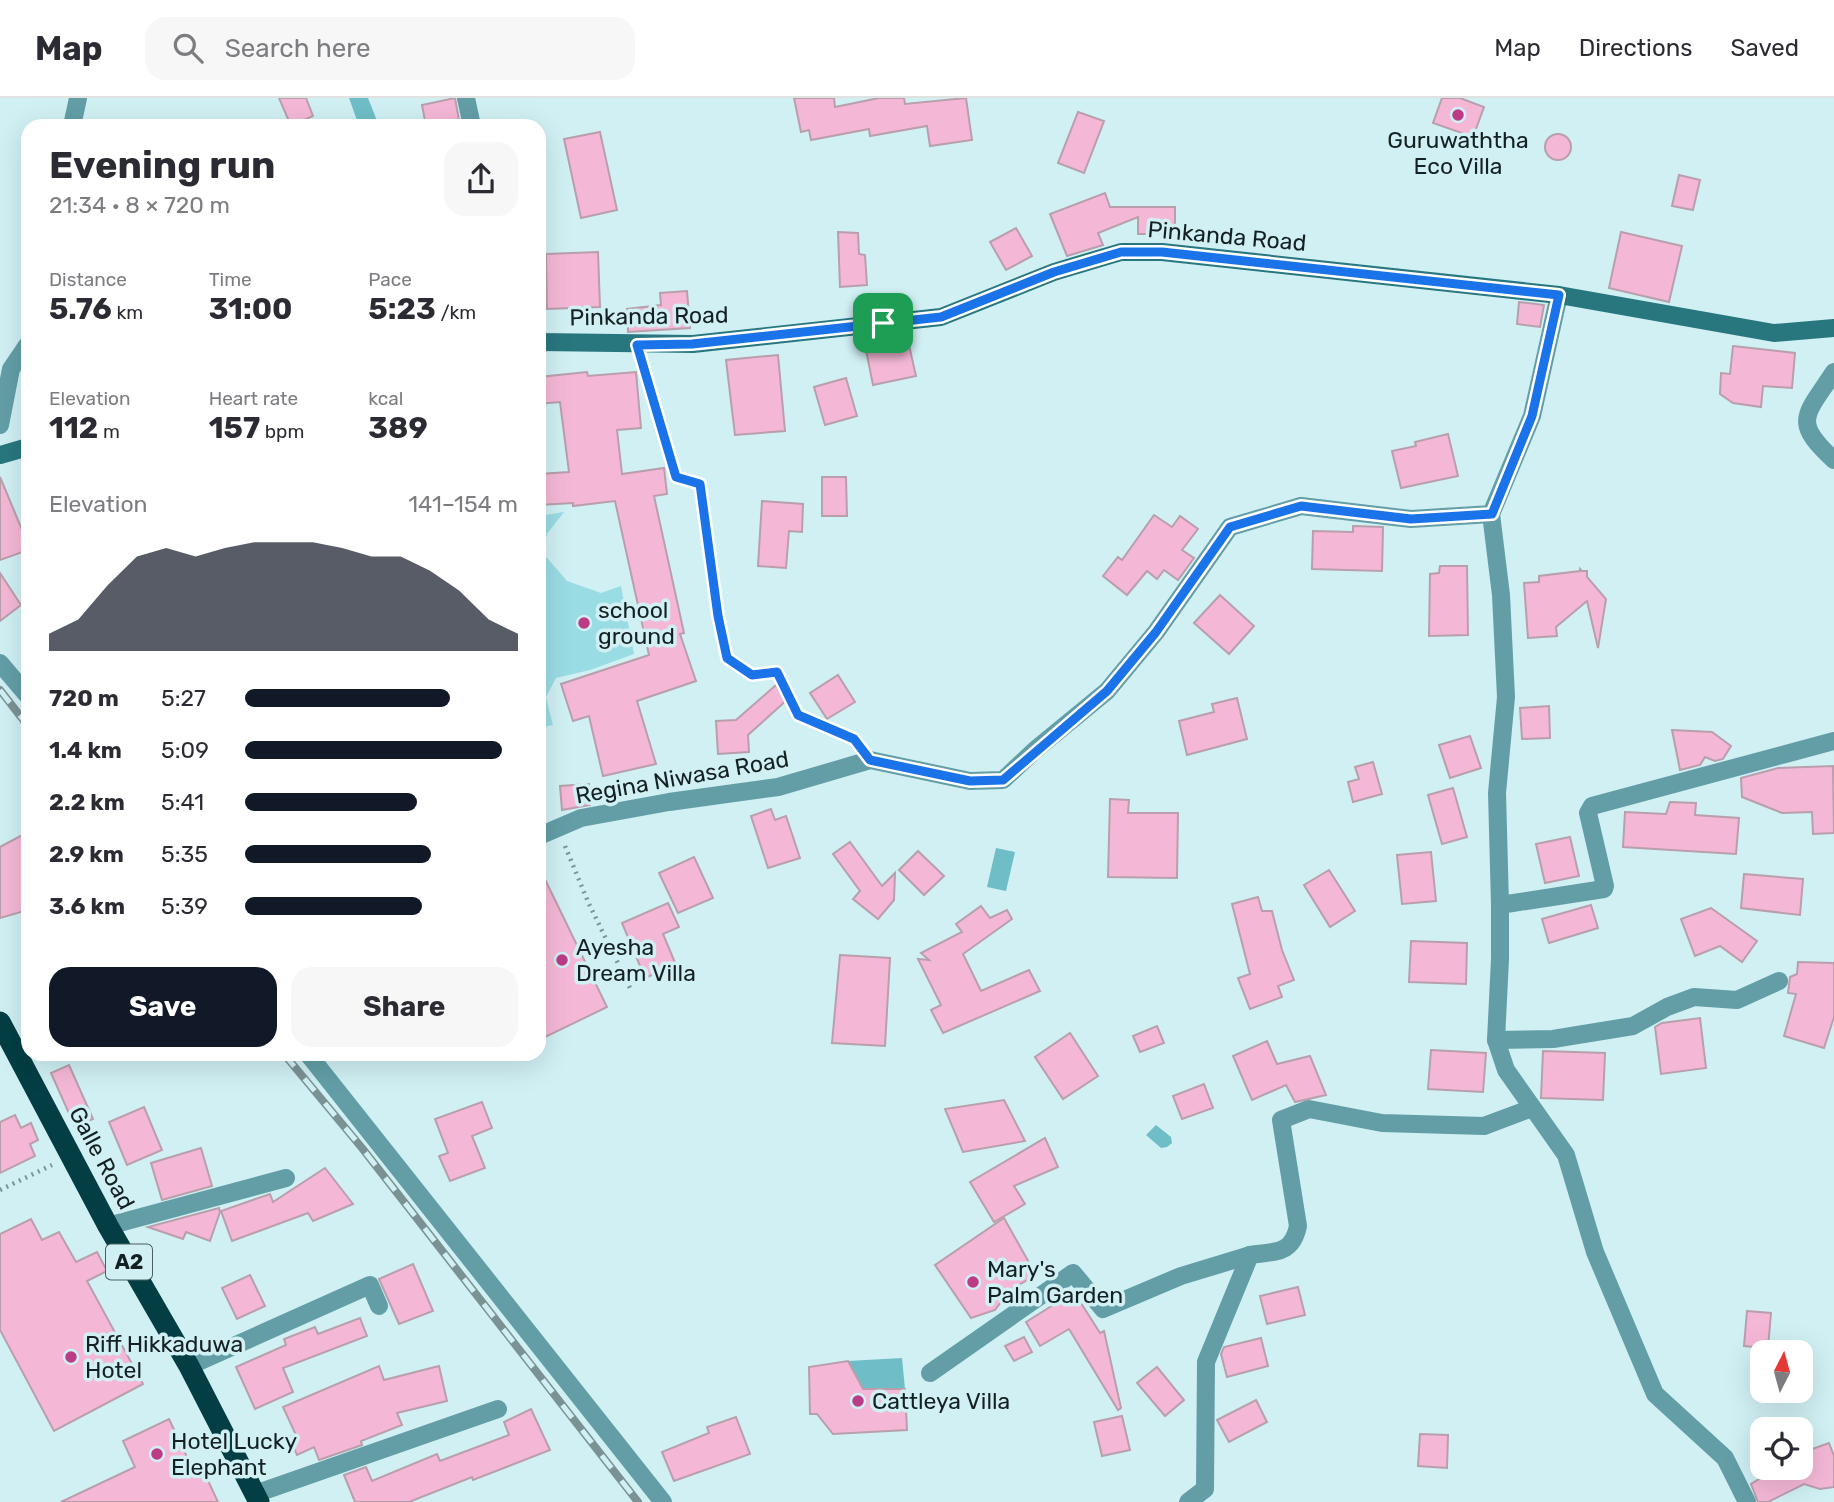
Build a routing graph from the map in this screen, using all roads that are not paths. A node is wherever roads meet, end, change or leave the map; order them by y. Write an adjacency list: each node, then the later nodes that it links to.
1 (78, 98): 3 (street)
2 (466, 98): 4 (street)
3 (74, 119)
4 (470, 119)
5 (1559, 295): 6 (street, Pinkanda Road); 7 (street, Pinkanda Road); 14 (street)
6 (1834, 328)
7 (546, 342)
8 (21, 354): 10 (street)
9 (1834, 372): 13 (street)
10 (0, 425)
11 (21, 449): 12 (street)
12 (0, 455)
13 (1834, 460)
14 (1492, 514): 18 (street, Regina Niwasa Road); 19 (street)
15 (0, 663): 16 (street)
16 (21, 688)
17 (1834, 741): 19 (street)
18 (546, 833)
19 (1500, 905): 22 (street)
20 (1779, 981): 22 (street)
21 (0, 1022): 26 (highway, Galle Road / A2)
22 (1496, 1040): 24 (street)
23 (314, 1061): 33 (street)
24 (1532, 1108): 27 (street); 35 (street)
25 (286, 1178): 26 (street)
26 (108, 1226): 29 (highway, Galle Road / A2)
27 (1250, 1255): 30 (street); 34 (street)
28 (379, 1306): 29 (street)
29 (189, 1366): 32 (highway, Galle Road / A2)
30 (930, 1373)
31 (498, 1409): 32 (street)
32 (257, 1498)
33 (663, 1502)
34 (1188, 1502)
35 (1747, 1502)

